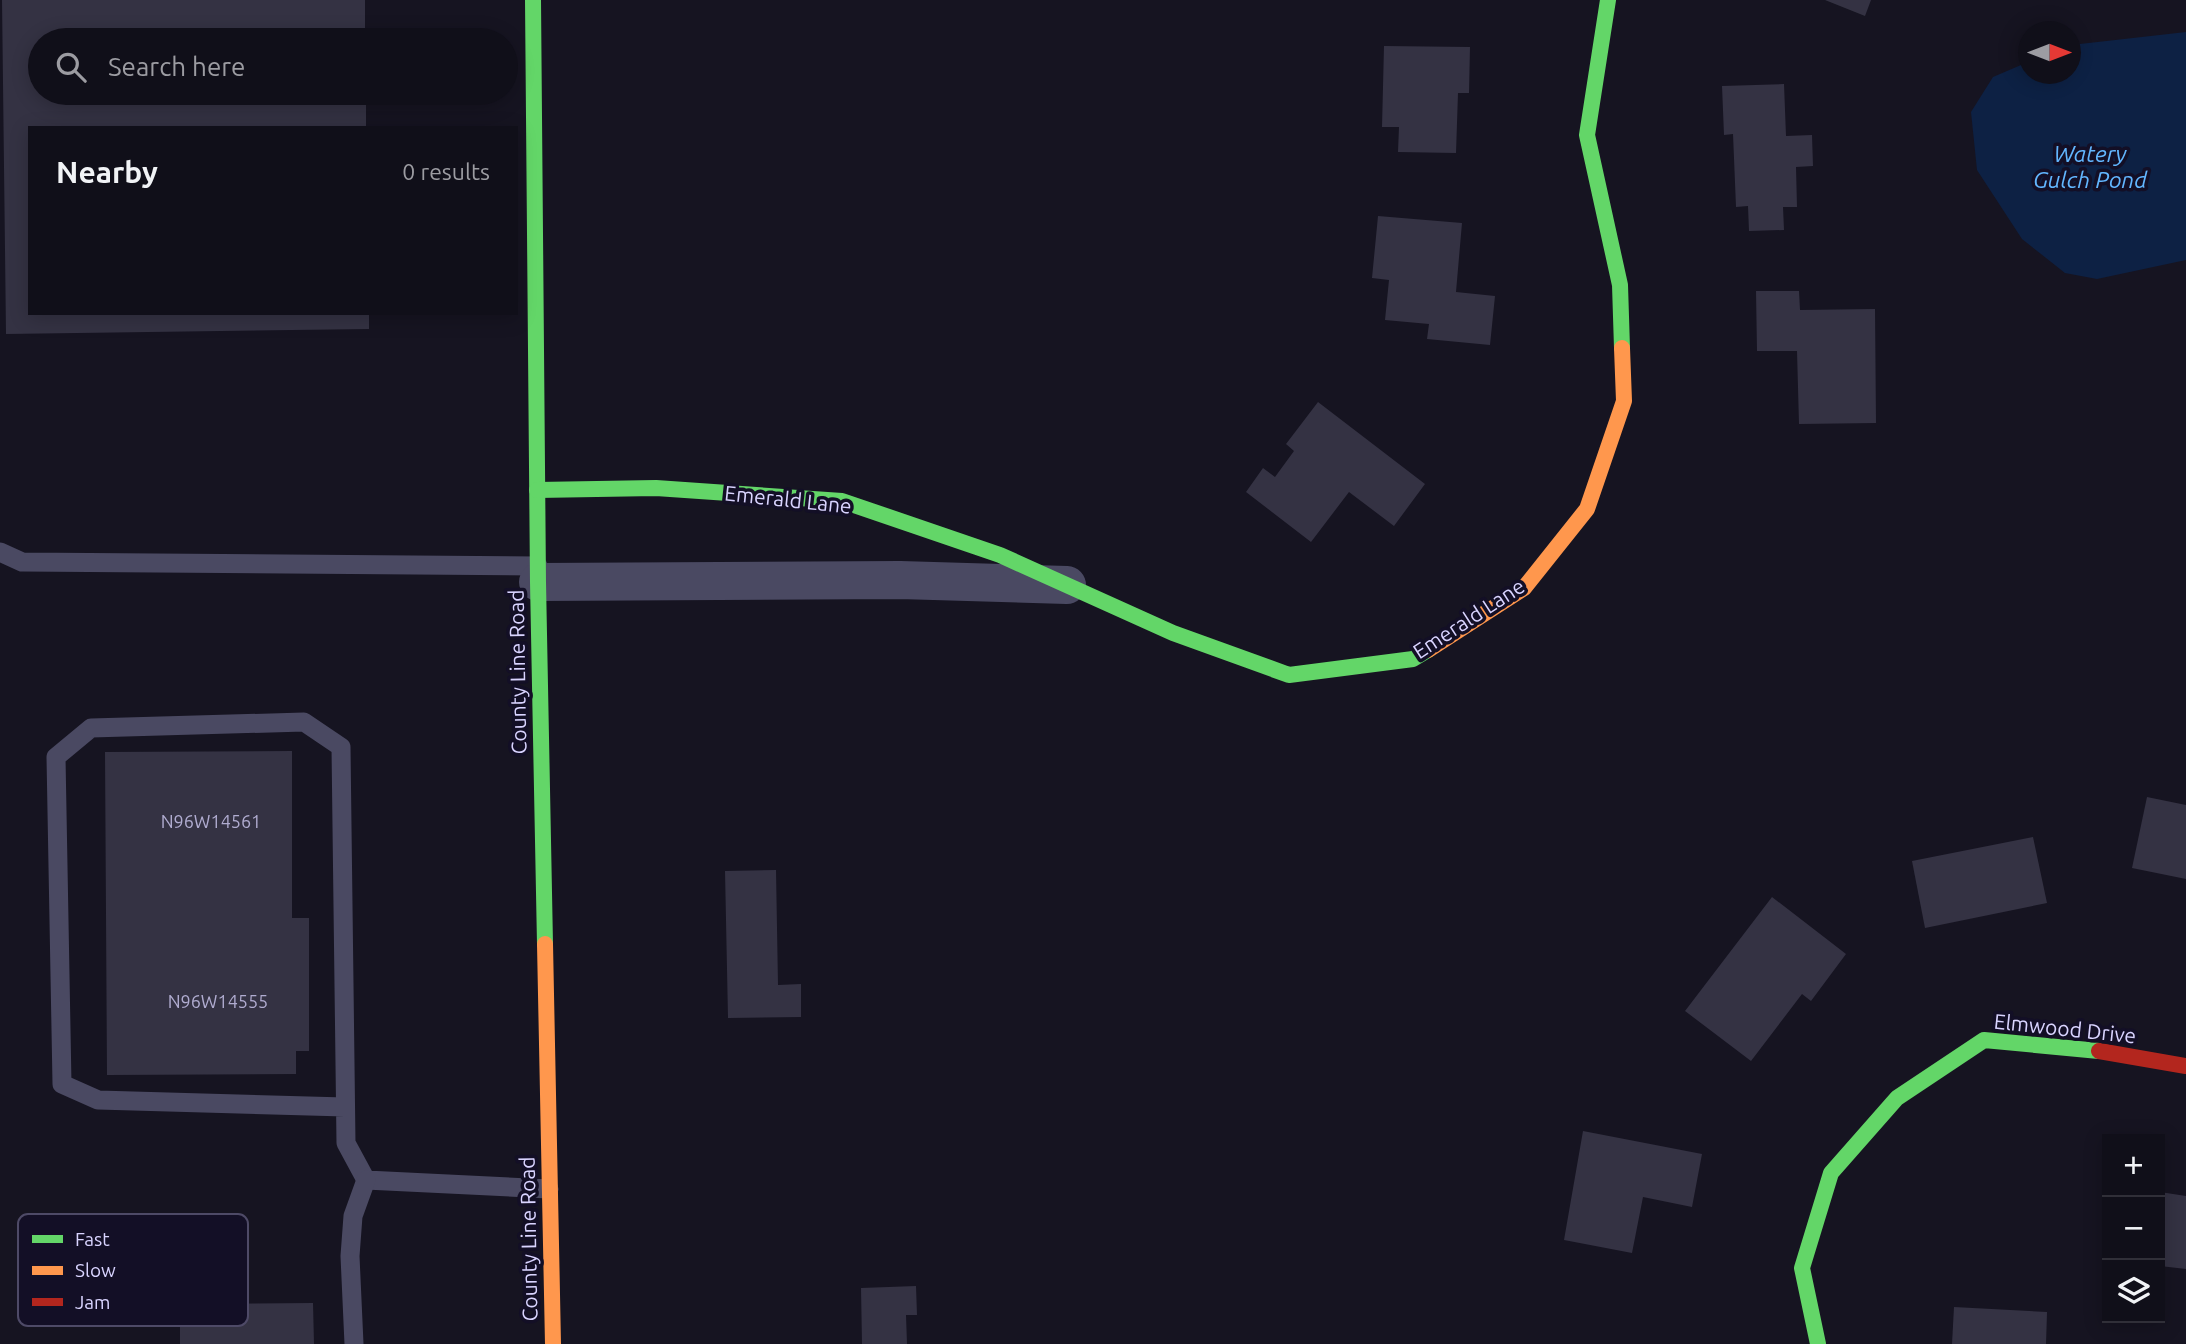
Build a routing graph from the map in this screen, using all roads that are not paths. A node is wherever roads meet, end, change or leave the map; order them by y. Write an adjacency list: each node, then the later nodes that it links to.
1 (533, 0): 3 (street, County Line Road)
2 (1608, 0): 6 (street, Emerald Lane)
3 (537, 490): 5 (street, County Line Road); 6 (street, Emerald Lane)
4 (0, 552): 5 (lane)
5 (538, 574): 6 (street, Emerald Lane); 10 (street, County Line Road)
6 (1067, 585)
7 (2186, 1066): 13 (street, Elmwood Drive)
8 (345, 1107): 8 (lane); 9 (lane)
9 (366, 1180): 10 (lane); 11 (lane)
10 (550, 1189): 12 (street, County Line Road)
11 (354, 1344)
12 (552, 1344)
13 (1818, 1344)

